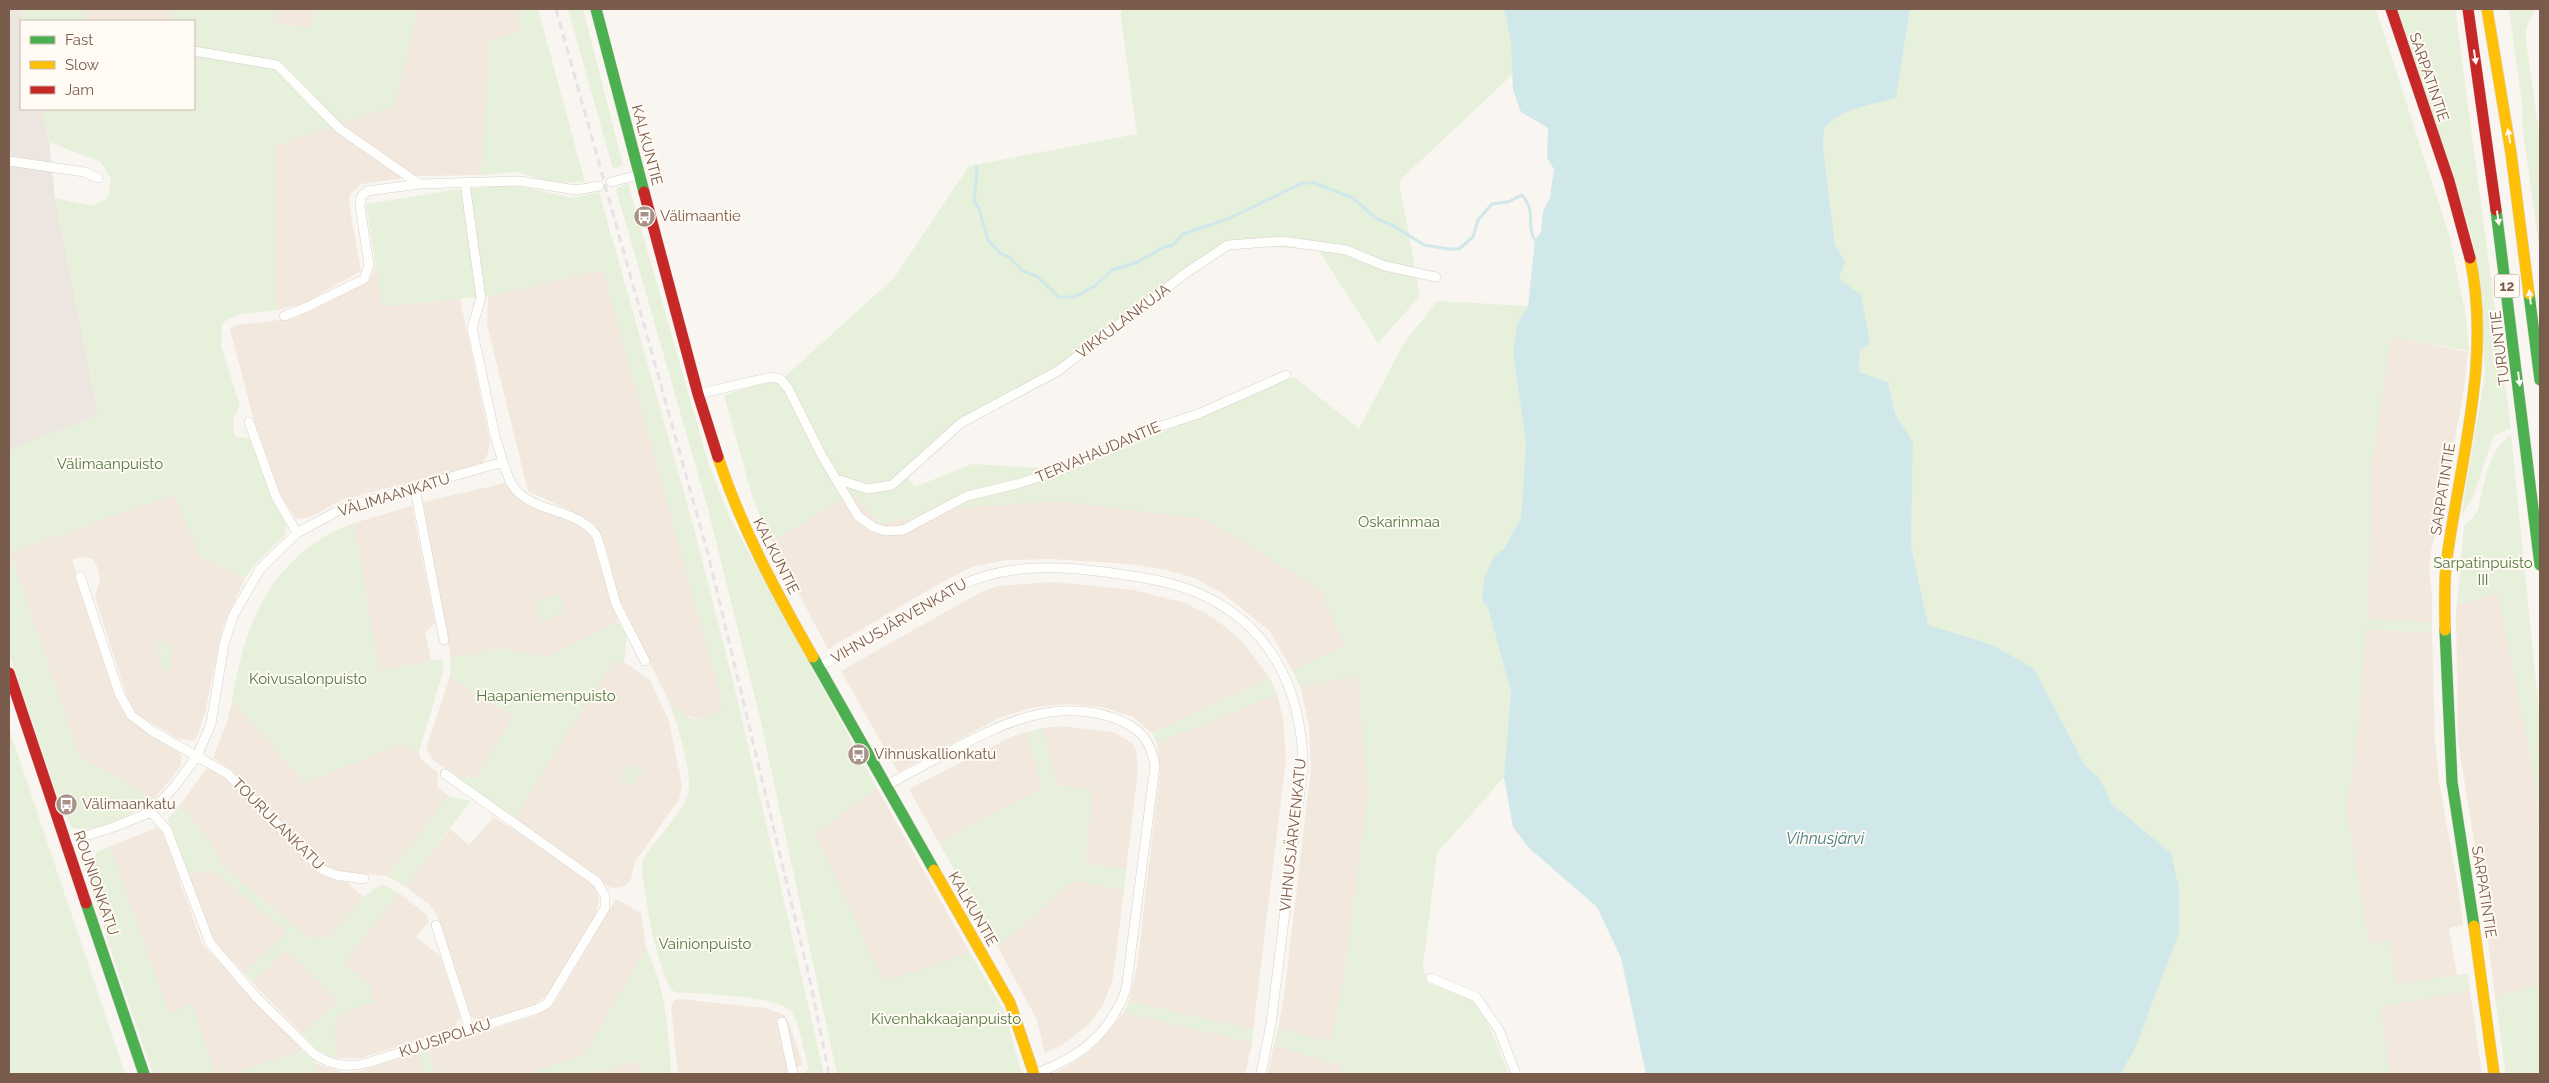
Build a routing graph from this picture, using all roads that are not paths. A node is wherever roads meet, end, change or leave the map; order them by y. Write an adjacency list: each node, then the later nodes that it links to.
1 (596, 9): 7 (main road, KALKUNTIE)
2 (2391, 9): 44 (main road, SARPATINTIE)
3 (2468, 9): 23 (main road, TURUNTIE / 12, one-way to 23)
4 (2487, 9): 16 (main road, 12, one-way to 4)
5 (195, 51): 11 (street)
6 (9, 161): 8 (street)
7 (639, 175): 9 (street); 17 (main road, KALKUNTIE)
8 (98, 178)
9 (611, 182)
10 (465, 183): 11 (street); 12 (street); 19 (street)
11 (419, 184): 14 (street)
12 (600, 186)
13 (1436, 277): 20 (street, VIKKULANKUJA)
14 (284, 316)
15 (1286, 375): 20 (street, TERVAHAUDANTIE)
16 (2540, 380)
17 (698, 394): 20 (street, TERVAHAUDANTIE); 27 (main road, KALKUNTIE)
18 (250, 422): 22 (street)
19 (503, 462): 21 (street, VÄLIMAANKATU); 26 (street)
20 (836, 479)
21 (415, 489): 22 (street, VÄLIMAANKATU); 25 (street)
22 (297, 532): 29 (street, VÄLIMAANKATU)
23 (2540, 565)
24 (80, 576): 29 (street, TOURULANKATU)
25 (444, 640)
26 (645, 660)
27 (819, 667): 31 (main road, KALKUNTIE); 42 (street, VIHNUSJÄRVENKATU)
28 (9, 673): 33 (main road, ROUNIONKATU)
29 (197, 756): 32 (street, VÄLIMAANKATU); 34 (street, TOURULANKATU)
30 (445, 774): 38 (street, KUUSIPOLKU)
31 (885, 786): 41 (main road, KALKUNTIE); 41 (street)
32 (151, 812): 33 (street, VÄLIMAANKATU); 38 (street, KUUSIPOLKU)
33 (66, 842): 39 (main road, ROUNIONKATU)
34 (364, 879)
35 (436, 925): 38 (street)
36 (1431, 978): 43 (street)
37 (782, 1022): 40 (street)
38 (470, 1030)
39 (144, 1074)
40 (793, 1074)
41 (1034, 1074)
42 (1261, 1074)
43 (1516, 1074)
44 (2494, 1074)

